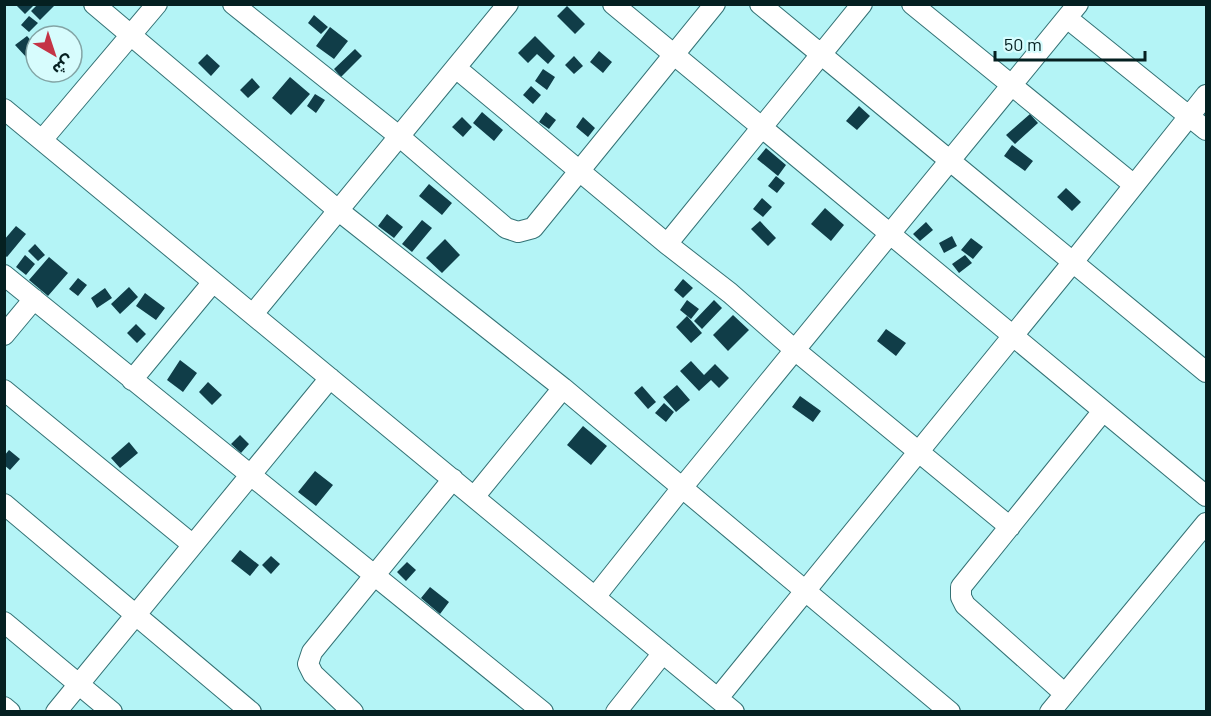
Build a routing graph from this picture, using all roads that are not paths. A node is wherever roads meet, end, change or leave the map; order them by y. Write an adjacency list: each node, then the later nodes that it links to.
1 (94, 4): 11 (street)
2 (157, 4): 11 (street)
3 (233, 4): 21 (street)
4 (508, 4): 14 (street)
5 (613, 4): 12 (street)
6 (715, 4): 12 (street)
7 (760, 4): 13 (street)
8 (862, 4): 13 (street)
9 (912, 4): 15 (street)
10 (1073, 11): 15 (street); 18 (street)
11 (131, 34): 22 (street); 26 (street)
12 (674, 55): 19 (street); 24 (street)
13 (821, 56): 19 (street); 23 (street)
14 (456, 68): 21 (street); 24 (street)
15 (1012, 85): 23 (street); 25 (street)
16 (1206, 95): 18 (street)
17 (4, 109): 22 (street)
18 (1188, 116): 20 (street); 25 (street)
19 (763, 127): 27 (street); 28 (street)
20 (1206, 130)
21 (400, 136): 24 (street); 26 (street)
22 (42, 140): 31 (street)
23 (951, 162): 27 (street); 29 (street)
24 (580, 171): 28 (street)
25 (1134, 185): 29 (street)
26 (339, 211): 33 (street); 40 (street)
27 (892, 234): 35 (street); 36 (street)
28 (667, 243): 36 (street)
29 (1073, 262): 35 (street); 37 (street)
30 (4, 275): 32 (street)
31 (213, 282): 33 (street); 39 (street)
32 (34, 299): 34 (street); 39 (street)
33 (253, 314): 38 (street)
34 (4, 335)
35 (1012, 337): 42 (street); 43 (street)
36 (796, 351): 43 (street); 46 (street)
37 (1206, 372)
38 (330, 378): 44 (street); 45 (street)
39 (132, 380): 44 (street)
40 (563, 388): 46 (street); 48 (street)
41 (4, 390): 52 (street)
42 (1103, 411): 47 (street); 51 (street)
43 (918, 452): 51 (street); 54 (street)
44 (250, 476): 52 (street); 53 (street)
45 (453, 479): 48 (street); 53 (street)
46 (681, 489): 54 (street); 55 (street)
47 (1206, 496)
48 (474, 497): 55 (street)
49 (8, 514): 56 (street)
50 (1206, 523): 60 (street)
51 (1010, 527): 60 (street)
52 (193, 545): 56 (street)
53 (375, 576): 63 (street); 68 (street)
54 (806, 592): 61 (street); 71 (street)
55 (595, 597): 58 (street)
56 (136, 615): 59 (street); 67 (street)
57 (4, 622): 59 (street)
58 (663, 653): 61 (street); 69 (street)
59 (79, 685): 65 (street); 66 (street)
60 (1065, 694): 72 (street)
61 (718, 698): 70 (street)
62 (4, 707): 64 (street)
63 (345, 709)
64 (10, 711)
65 (56, 711)
66 (112, 711)
67 (251, 711)
68 (543, 711)
69 (616, 711)
70 (734, 711)
71 (950, 711)
72 (1050, 711)

